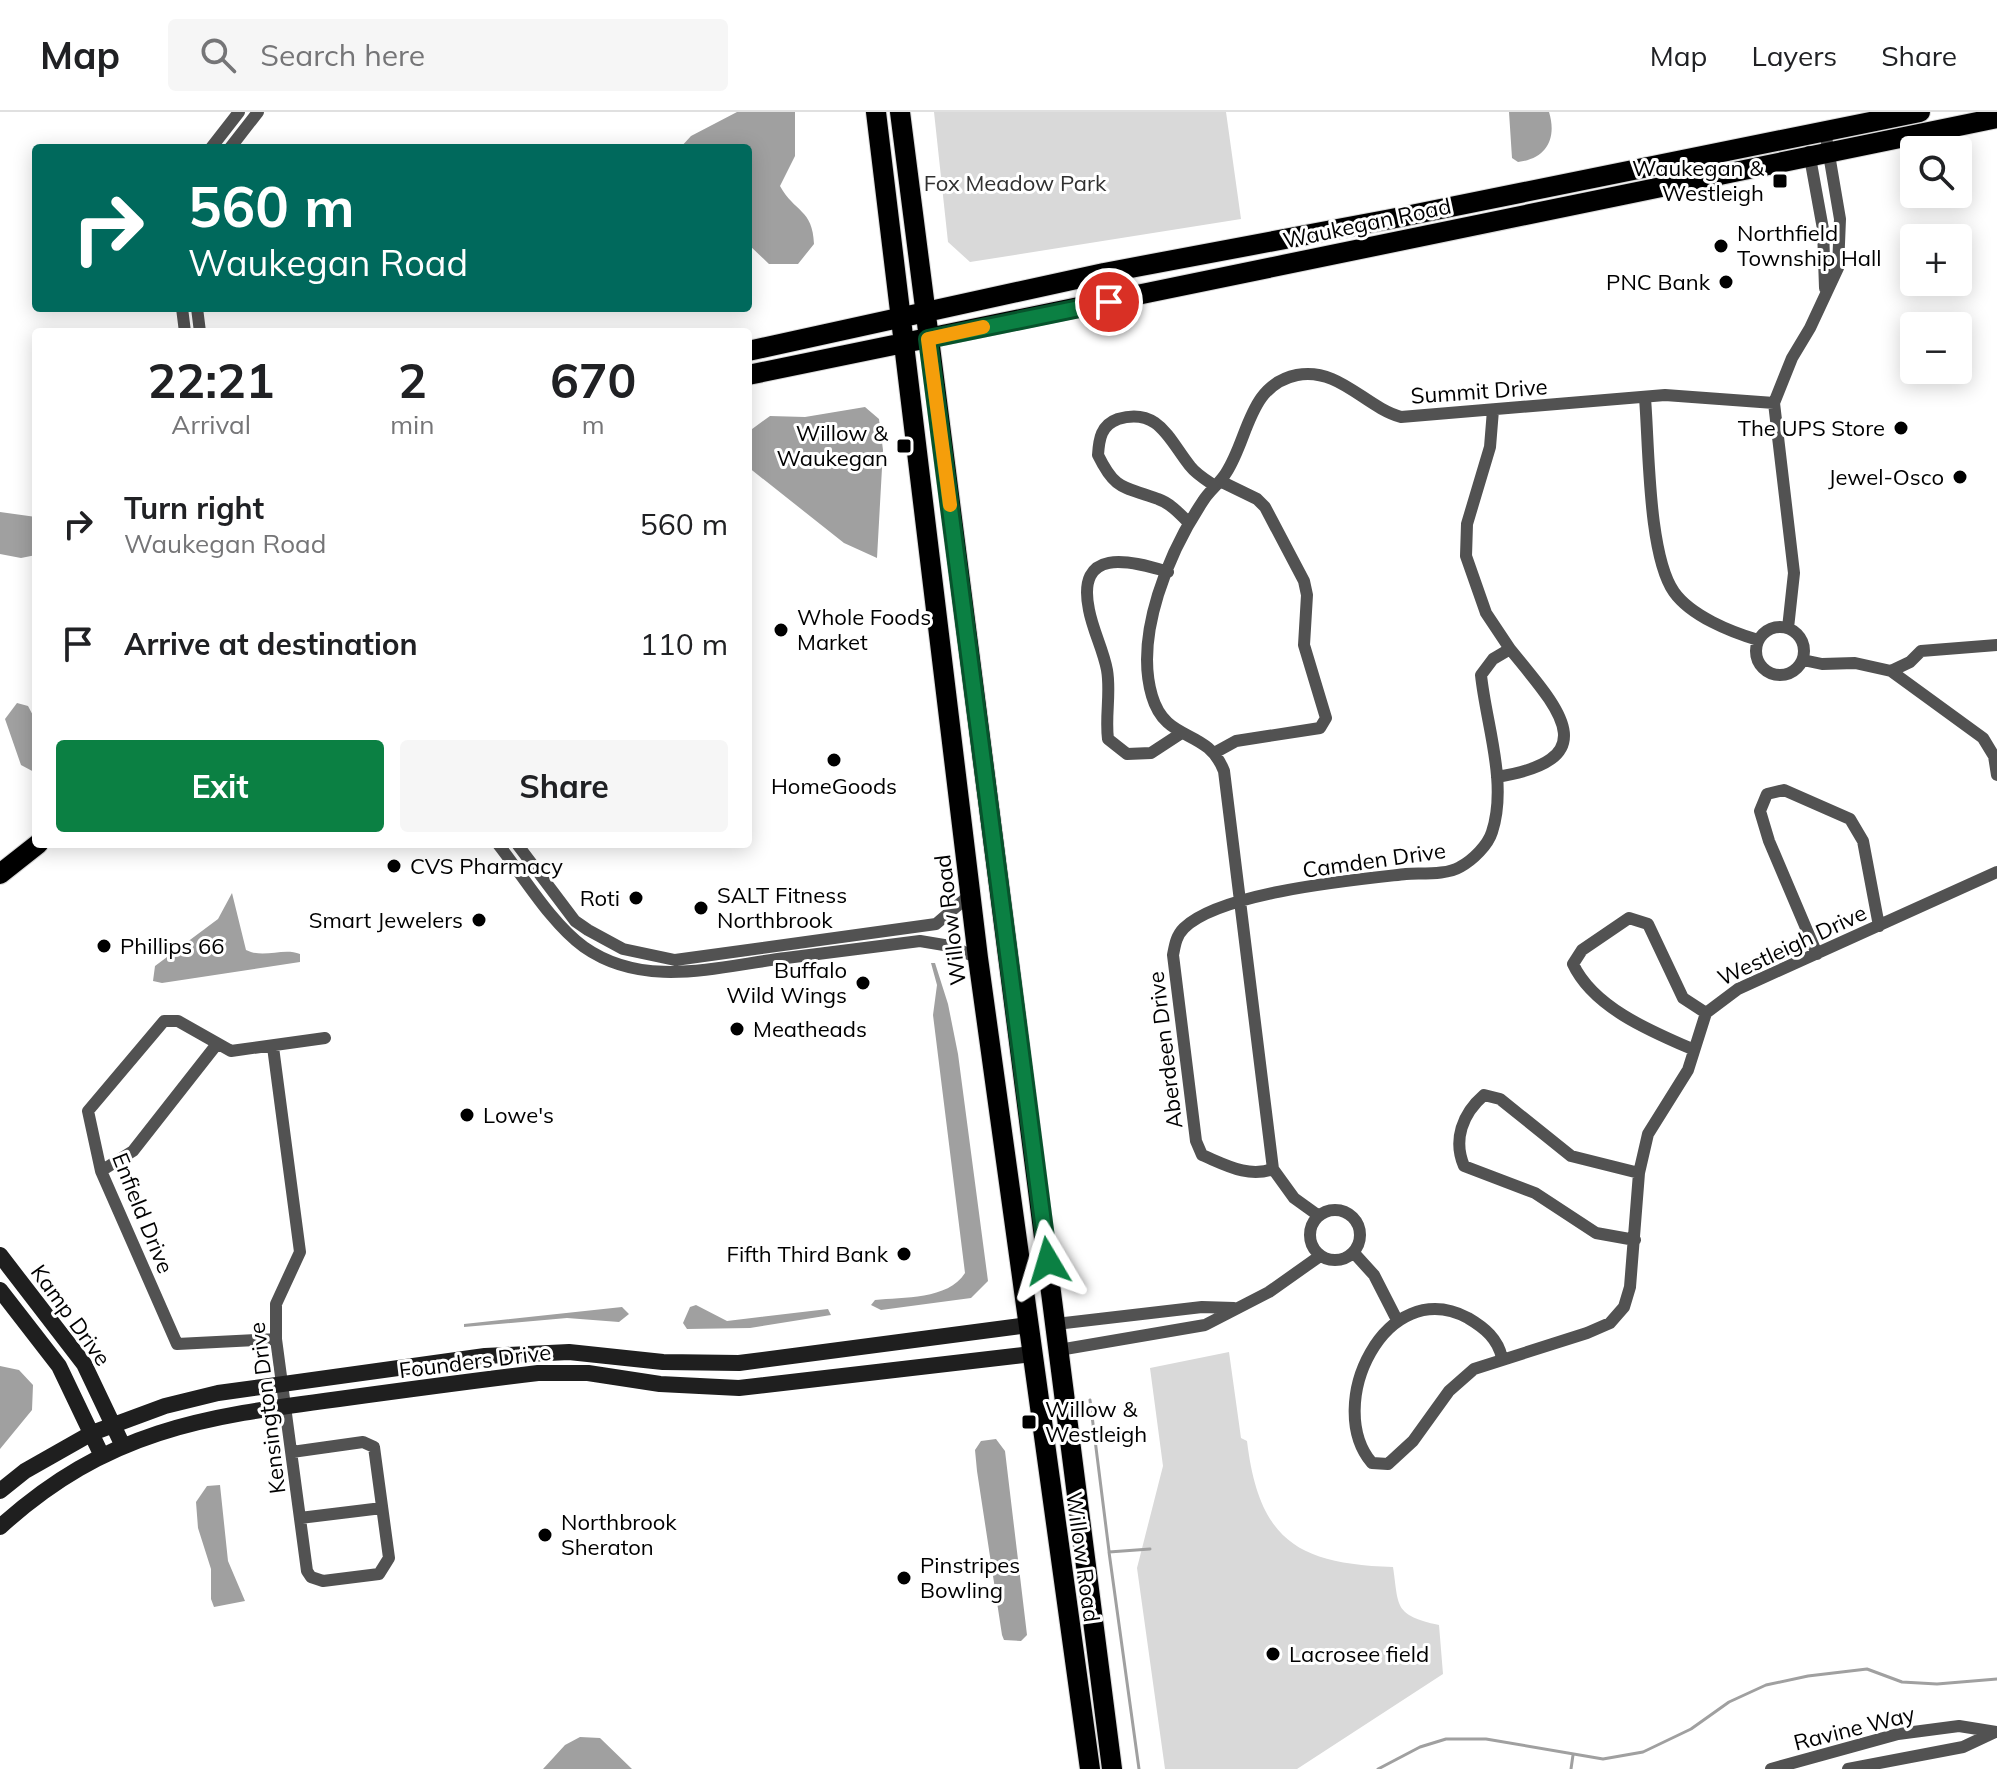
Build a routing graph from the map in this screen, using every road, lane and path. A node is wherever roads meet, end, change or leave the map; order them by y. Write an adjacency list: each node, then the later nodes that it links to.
1 (239, 112): 7 (street)
2 (258, 112): 8 (street)
3 (876, 112): 12 (main road, Willow Road)
4 (900, 112): 11 (main road, Willow Road)
5 (1920, 112): 9 (main road, Waukegan Road)
6 (1997, 118): 9 (main road, Waukegan Road)
7 (214, 144)
8 (233, 144)
9 (1817, 144): 10 (street); 10 (street); 11 (main road, Waukegan Road); 13 (main road, Waukegan Road)
10 (1825, 295): 18 (street)
11 (925, 311): 12 (main road, Waukegan Road); 13 (main road, Willow Road)
12 (902, 316): 14 (main road, Willow Road); 15 (main road, Waukegan Road)
13 (928, 339): 14 (main road, Waukegan Road); 59 (main road, Willow Road)
14 (906, 343): 16 (main road, Waukegan Road); 38 (main road, Willow Road)
15 (752, 350)
16 (752, 374)
17 (1645, 398): 18 (street, Summit Drive); 19 (street, Summit Drive); 24 (street)
18 (1774, 403): 23 (street)
19 (1493, 410): 20 (street, Summit Drive); 26 (street)
20 (1217, 484): 21 (street, Summit Drive); 21 (street); 30 (street)
21 (1189, 523): 22 (street, Summit Drive)
22 (1168, 572): 29 (street, Summit Drive); 29 (street)
23 (1788, 628): 24 (street); 27 (street)
24 (1758, 640): 27 (street)
25 (1997, 645): 28 (street)
26 (1510, 649): 32 (street, Camden Drive); 32 (street)
27 (1803, 660): 28 (street)
28 (1891, 671): 31 (street)
29 (1180, 734): 30 (street, Summit Drive)
30 (1216, 752): 39 (street)
31 (1997, 775)
32 (1497, 777): 39 (street, Camden Drive)
33 (33, 848): 37 (main road)
34 (501, 848): 42 (street)
35 (520, 848): 38 (street)
36 (1997, 872): 40 (street, Westleigh Drive)
37 (0, 874)
38 (971, 894): 42 (main road, Willow Road)
39 (1239, 901): 48 (street); 48 (street, Aberdeen Drive)
40 (1879, 926): 41 (street, Westleigh Drive); 41 (street)
41 (1817, 954): 43 (street, Westleigh Drive)
42 (978, 958): 60 (main road, Willow Road)
43 (1706, 1013): 47 (street, Westleigh Drive); 47 (street)
44 (325, 1038): 46 (street)
45 (217, 1044): 46 (street); 49 (street); 49 (street, Enfield Drive)
46 (273, 1047): 61 (street, Kensington Drive)
47 (1692, 1049): 50 (street, Westleigh Drive)
48 (1273, 1169): 51 (street)
49 (101, 1171): 61 (street, Enfield Drive)
50 (1639, 1173): 52 (street, Westleigh Drive); 52 (street)
51 (1319, 1216): 53 (street); 55 (street)
52 (1635, 1240): 64 (street, Westleigh Drive)
53 (1354, 1253): 55 (street); 58 (street)
54 (0, 1255): 67 (main road, Kamp Drive)
55 (1320, 1256): 57 (street)
56 (0, 1290): 68 (main road, Kamp Drive)
57 (1234, 1308): 59 (street); 62 (street)
58 (1397, 1320): 64 (street); 64 (street, Westleigh Drive)
59 (1056, 1324): 60 (main road); 62 (main road, Willow Road)
60 (1028, 1325): 63 (main road, Willow Road); 65 (main road, Founders Drive)
61 (276, 1339): 65 (street, Kensington Drive)
62 (1059, 1350): 63 (main road); 78 (main road, Willow Road)
63 (1032, 1354): 66 (main road, Founders Drive); 77 (main road, Willow Road)
64 (1502, 1358)
65 (282, 1385): 66 (street, Kensington Drive); 67 (main road, Founders Drive)
66 (285, 1406): 69 (main road, Founders Drive); 70 (street, Kensington Drive)
67 (113, 1425): 68 (main road, Founders Drive); 69 (main road, Kamp Drive)
68 (92, 1433): 71 (main road, Kamp Drive); 72 (main road, Founders Drive)
69 (123, 1446): 71 (main road, Founders Drive)
70 (292, 1452): 73 (street); 74 (street, Kensington Drive)
71 (102, 1456): 75 (main road, Founders Drive)
72 (0, 1491)
73 (382, 1508): 74 (street); 74 (street, Kensington Drive)
74 (300, 1518)
75 (0, 1527)
76 (1996, 1732): 79 (street, Ravine Way); 80 (street, Ravine Way)
77 (1090, 1769)
78 (1112, 1769)
79 (1771, 1769)
80 (1848, 1769)

